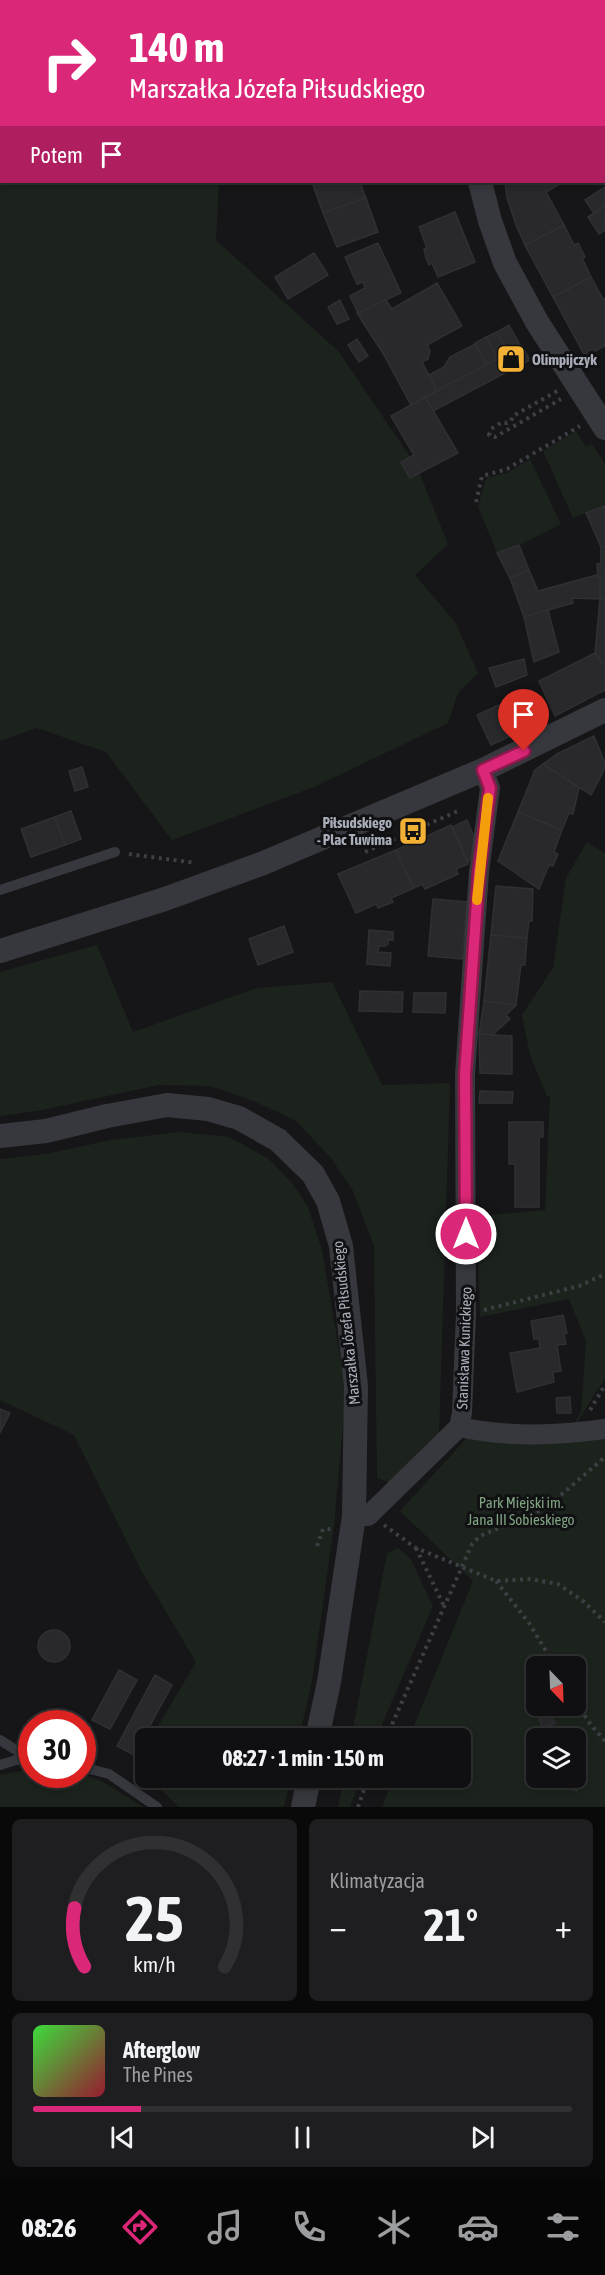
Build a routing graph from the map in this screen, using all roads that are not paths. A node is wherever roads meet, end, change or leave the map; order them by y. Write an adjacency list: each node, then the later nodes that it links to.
1 (480, 183): 2 (street)
2 (605, 428)
3 (605, 710): 4 (street)
4 (483, 770): 7 (street); 9 (street, Stanisława Kunickiego)
5 (115, 852): 6 (lane)
6 (0, 890)
7 (0, 951)
8 (0, 1136): 11 (street, Marszałka Józefa Piłsudskiego)
9 (459, 1426): 10 (street); 11 (street, Stanisława Kunickiego)
10 (596, 1430)
11 (354, 1521): 12 (street, Marszałka Józefa Piłsudskiego)
12 (319, 1728)
13 (0, 1740): 14 (lane)
14 (18, 1751)
15 (18, 1760): 16 (lane)
16 (0, 1765)
17 (96, 1771): 19 (lane)
18 (307, 1788): 20 (street)
19 (157, 1807)
20 (303, 1807)

